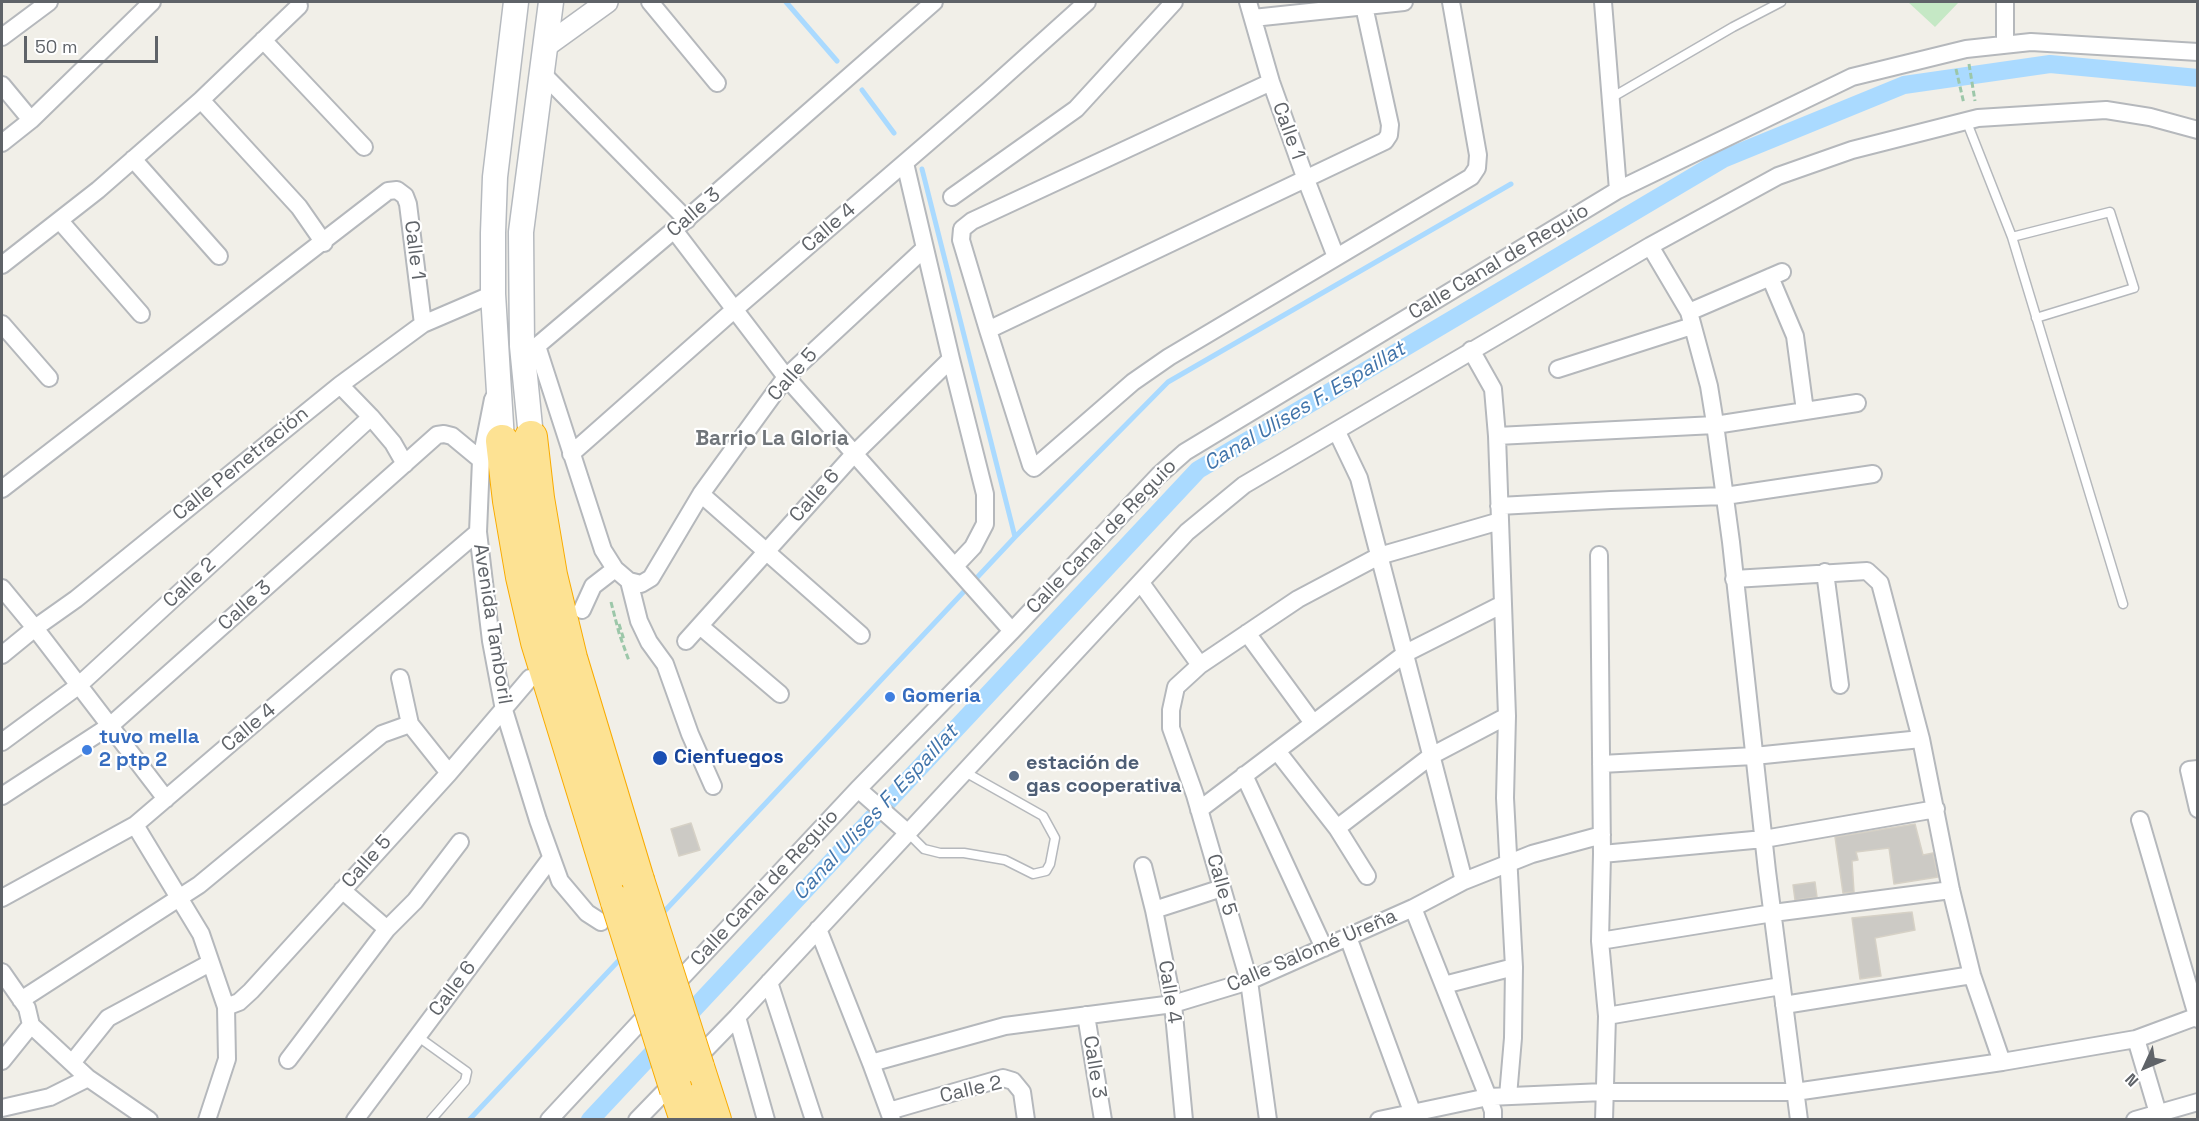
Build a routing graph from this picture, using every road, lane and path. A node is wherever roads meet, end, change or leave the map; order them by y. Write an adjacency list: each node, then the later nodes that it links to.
1 (49, 2): 18 (street)
2 (152, 2): 32 (street)
3 (516, 2): 50 (main road)
4 (551, 2): 21 (main road)
5 (607, 2): 21 (street)
6 (650, 2): 27 (street)
7 (934, 2): 42 (street, Calle 3)
8 (1087, 2): 37 (street, Calle 4)
9 (1173, 2): 40 (street)
10 (1404, 2): 16 (street)
11 (1451, 2): 48 (street)
12 (1603, 2): 29 (street)
13 (1781, 2): 29 (lane)
14 (2005, 2): 20 (street)
15 (299, 6): 19 (street)
16 (1364, 6): 17 (street); 38 (street)
17 (1251, 10): 26 (street, Calle 1)
18 (2, 37)
19 (263, 40): 30 (street); 35 (street)
20 (2005, 44): 22 (street, Calle Canal de Reguio); 39 (street, Calle Canal de Reguio)
21 (546, 46): 25 (main road)
22 (2198, 52)
23 (1971, 71): 31 (path)
24 (1957, 72): 31 (path)
25 (542, 73): 42 (street); 58 (main road)
26 (1271, 81): 38 (street, Calle 1); 57 (street)
27 (717, 83)
28 (2, 85): 32 (street)
29 (1610, 98): 39 (street)
30 (201, 100): 36 (street); 44 (street)
31 (1969, 113): 33 (street); 43 (lane); 45 (street)
32 (31, 120): 34 (street)
33 (2198, 130)
34 (2, 143)
35 (364, 147)
36 (133, 159): 41 (street); 47 (street)
37 (905, 163): 46 (street); 51 (street, Calle 4)
38 (1305, 177): 48 (street, Calle 1); 57 (street)
39 (1618, 190): 97 (street, Calle Canal de Reguio)
40 (952, 197)
41 (60, 221): 49 (street); 52 (street)
42 (680, 225): 51 (street); 58 (street, Calle 3)
43 (2012, 237): 53 (lane); 53 (lane)
44 (324, 243): 56 (street, Calle 1); 76 (street)
45 (1650, 246): 54 (street); 59 (street)
46 (925, 248): 60 (street); 62 (street, Calle 5)
47 (219, 256)
48 (1336, 257): 57 (street)
49 (2, 265)
50 (493, 294): 56 (street, Calle Penetración); 71 (main road)
51 (735, 309): 62 (street); 72 (street, Calle 4)
52 (141, 314)
53 (2036, 318): 93 (lane)
54 (1691, 319): 61 (street); 66 (street); 68 (street)
55 (2, 324): 63 (street)
56 (423, 324): 64 (street, Calle Penetración)
57 (988, 330)
58 (529, 346): 71 (main road); 72 (street)
59 (1471, 350): 69 (street); 70 (street)
60 (951, 358): 73 (street, Calle 6); 85 (street)
61 (1558, 369)
62 (786, 377): 73 (street); 77 (street, Calle 5)
63 (49, 378)
64 (340, 385): 67 (street); 96 (street, Calle Penetración)
65 (1857, 403): 66 (street)
66 (1805, 411): 68 (street)
67 (371, 417): 74 (street); 107 (street, Calle 2)
68 (1715, 425): 70 (street); 78 (street)
69 (1336, 432): 83 (street); 89 (street)
70 (1497, 436): 79 (street)
71 (505, 446): 74 (street, Calle 3); 80 (street, Avenida Tamboril); 151 (highway); 199 (highway, bridge)
72 (571, 454): 84 (street)
73 (854, 454): 81 (street, Calle 6); 85 (street)
74 (405, 464): 113 (street, Calle 3)
75 (1873, 474): 78 (street, Calle 5)
76 (2, 489)
77 (701, 494): 81 (street); 88 (street, Calle 5)
78 (1725, 496): 79 (street, Calle 5); 87 (street)
79 (1500, 513): 83 (street, Calle 5); 92 (street)
80 (478, 532): 109 (street, Avenida Tamboril); 127 (street, Calle 4)
81 (765, 550): 95 (street, Calle 6); 99 (street)
82 (1599, 555): 119 (street)
83 (1379, 556): 98 (street, Calle 5); 101 (street)
84 (615, 569): 88 (street); 94 (street)
85 (960, 571): 97 (street)
86 (1825, 572): 87 (street); 106 (street); 114 (street)
87 (1734, 579): 118 (street)
88 (629, 581): 124 (street)
89 (1141, 583): 103 (street); 121 (street)
90 (2, 588): 96 (street)
91 (611, 602): 91 (path)
92 (1503, 604): 101 (street); 110 (street)
93 (2122, 604)
94 (582, 610)
95 (700, 626): 100 (street, Calle 6); 108 (street)
96 (35, 628): 102 (street, Calle Penetración); 107 (street)
97 (1012, 631): 125 (street, Calle Canal de Reguio)
98 (1247, 633): 103 (street, Calle 5); 111 (street)
99 (861, 635)
100 (686, 641)
101 (1406, 653): 111 (street); 117 (street)
102 (2, 655)
103 (1200, 664): 130 (street, Calle 5)
104 (400, 678): 112 (street)
105 (530, 678): 109 (street, Calle 5)
106 (1840, 685)
107 (78, 686): 113 (street); 115 (street, Calle 2)
108 (780, 694)
109 (504, 710): 122 (street, Calle 5); 139 (street, Avenida Tamboril)
110 (1508, 716): 117 (street); 140 (street)
111 (1313, 723): 116 (street)
112 (410, 724): 122 (street); 148 (street)
113 (111, 725): 126 (street, Calle 3); 127 (street)
114 (1921, 739): 118 (street); 128 (street)
115 (2, 742)
116 (1277, 750): 123 (street); 133 (street)
117 (1431, 756): 133 (street); 143 (street)
118 (1754, 756): 119 (street); 136 (street)
119 (1601, 764): 135 (street)
120 (2198, 769): 129 (street)
121 (965, 772): 134 (street); 134 (lane)
122 (449, 773): 145 (street, Calle 5)
123 (1244, 775): 130 (street); 157 (street)
124 (713, 786)
125 (864, 794): 134 (street); 196 (street, Calle Canal de Reguio)
126 (2, 796)
127 (166, 798): 132 (street, Calle 4)
128 (1936, 809): 136 (street); 146 (street)
129 (2198, 809)
130 (1199, 810): 144 (street, Calle 5)
131 (2140, 820): 173 (street)
132 (135, 825): 147 (street, Calle 4); 148 (street)
133 (1337, 828): 142 (street)
134 (903, 830): 154 (street)
135 (1602, 835): 138 (street); 140 (street, Calle Salomé Ureña)
136 (1764, 839): 138 (street); 152 (street)
137 (460, 842): 153 (street)
138 (1602, 854): 156 (street)
139 (551, 858): 151 (street, Avenida Tamboril); 175 (street, Calle 6)
140 (1508, 864): 143 (street, Calle Salomé Ureña); 159 (street)
141 (1143, 866): 150 (street, Calle 4)
142 (1367, 876)
143 (1464, 881): 149 (street, Calle Salomé Ureña)
144 (1222, 888): 150 (street); 162 (street, Calle 5)
145 (342, 890): 153 (street); 169 (street, Calle 5)
146 (1951, 890): 152 (street); 161 (street)
147 (2, 898)
148 (180, 898): 158 (street); 166 (street)
149 (1413, 908): 155 (street, Calle Salomé Ureña); 164 (street)
150 (1154, 910): 167 (street, Calle 4)
151 (609, 912): 198 (highway, bridge)
152 (1773, 913): 156 (street); 165 (street)
153 (387, 929): 177 (street)
154 (818, 929): 163 (street); 181 (street)
155 (1348, 937): 157 (street, Calle Salomé Ureña); 189 (street)
156 (1600, 940): 171 (street)
157 (1324, 948): 162 (street, Calle Salomé Ureña)
158 (210, 963): 169 (street); 180 (street)
159 (1514, 966): 164 (street); 185 (street)
160 (2, 972): 166 (street)
161 (1972, 975): 168 (street); 179 (street)
162 (1249, 981): 167 (street, Calle Salomé Ureña); 205 (street, Calle 5)
163 (769, 982): 172 (street); 201 (street)
164 (1444, 985): 186 (street)
165 (1781, 986): 168 (street); 171 (street)
166 (12, 997): 174 (street)
167 (1173, 1004): 170 (street, Calle Salomé Ureña); 204 (street, Calle 4)
168 (1784, 1005): 184 (street)
169 (226, 1007): 193 (street)
170 (1086, 1016): 181 (street, Calle Salomé Ureña); 203 (street, Calle 3)
171 (1606, 1016): 183 (street)
172 (737, 1017): 197 (street); 200 (street)
173 (2197, 1017): 176 (street)
174 (31, 1025): 178 (street); 180 (street)
175 (417, 1036): 194 (street, Calle 6); 195 (lane)
176 (2136, 1039): 179 (street); 191 (street)
177 (288, 1060)
178 (2, 1061)
179 (2002, 1062): 184 (street)
180 (72, 1063): 182 (street)
181 (872, 1063): 190 (street)
182 (88, 1078): 188 (street); 192 (street)
183 (1604, 1092): 184 (street); 185 (street); 208 (street)
184 (1795, 1092): 209 (street)
185 (1508, 1096): 186 (street)
186 (1488, 1097): 189 (street); 207 (street)
187 (2198, 1102): 191 (street)
188 (2, 1108)
189 (1413, 1114): 206 (street)
190 (890, 1115): 202 (street, Calle 2)
191 (2159, 1116): 210 (street)
192 (142, 1117)
193 (207, 1119)
194 (355, 1119)
195 (431, 1119)
196 (549, 1119)
197 (637, 1119)
198 (686, 1119)
199 (715, 1119)
200 (766, 1119)
201 (814, 1119)
202 (1026, 1119)
203 (1103, 1119)
204 (1184, 1119)
205 (1268, 1119)
206 (1379, 1119)
207 (1493, 1119)
208 (1604, 1119)
209 (1799, 1119)
210 (2135, 1119)

